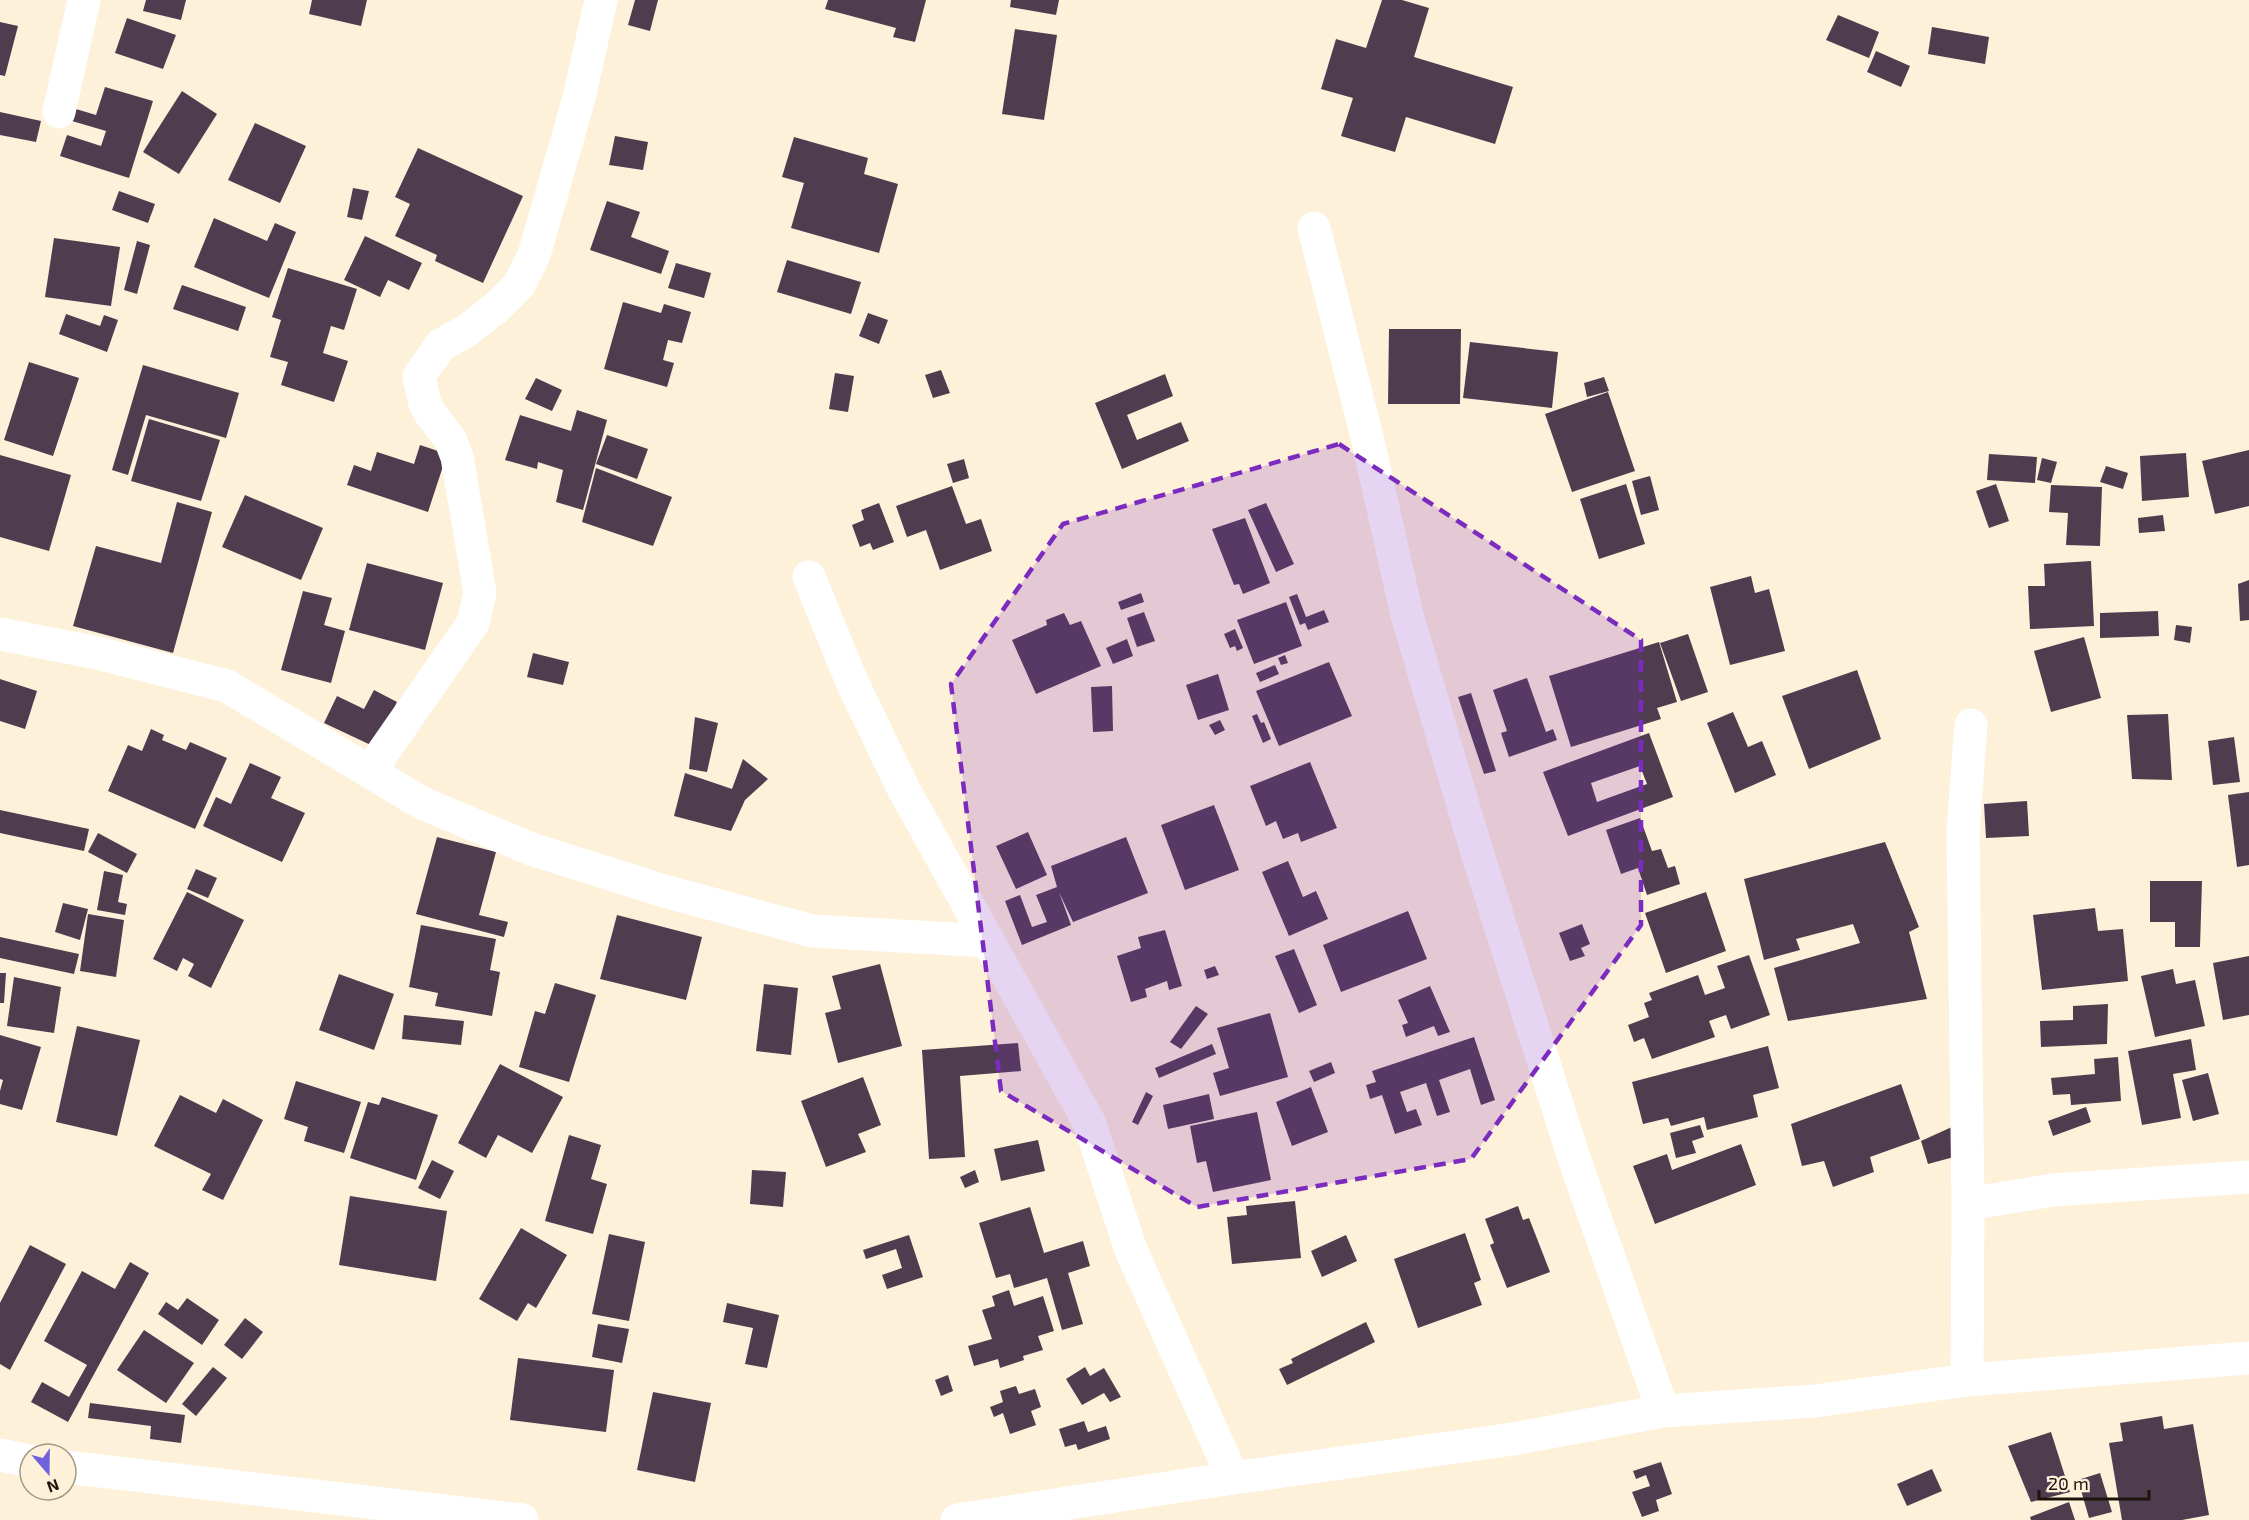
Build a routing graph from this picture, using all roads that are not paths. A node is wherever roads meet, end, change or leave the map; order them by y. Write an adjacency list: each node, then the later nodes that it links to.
1 (84, 0): 3 (street)
2 (601, 0): 8 (street)
3 (59, 112)
4 (1314, 228): 14 (street)
5 (809, 577): 9 (street)
6 (0, 634): 8 (street)
7 (1971, 725): 11 (street)
8 (370, 771): 9 (street)
9 (989, 941): 18 (street)
10 (2249, 1177): 11 (street)
11 (1968, 1204): 13 (street)
12 (2249, 1358): 13 (street)
13 (1967, 1380): 14 (street)
14 (1663, 1411): 18 (street)
15 (0, 1455): 16 (street)
16 (18, 1459)
17 (78, 1468): 20 (street)
18 (1233, 1478): 19 (street)
19 (1121, 1508): 21 (street)
20 (522, 1520)
21 (957, 1520)

